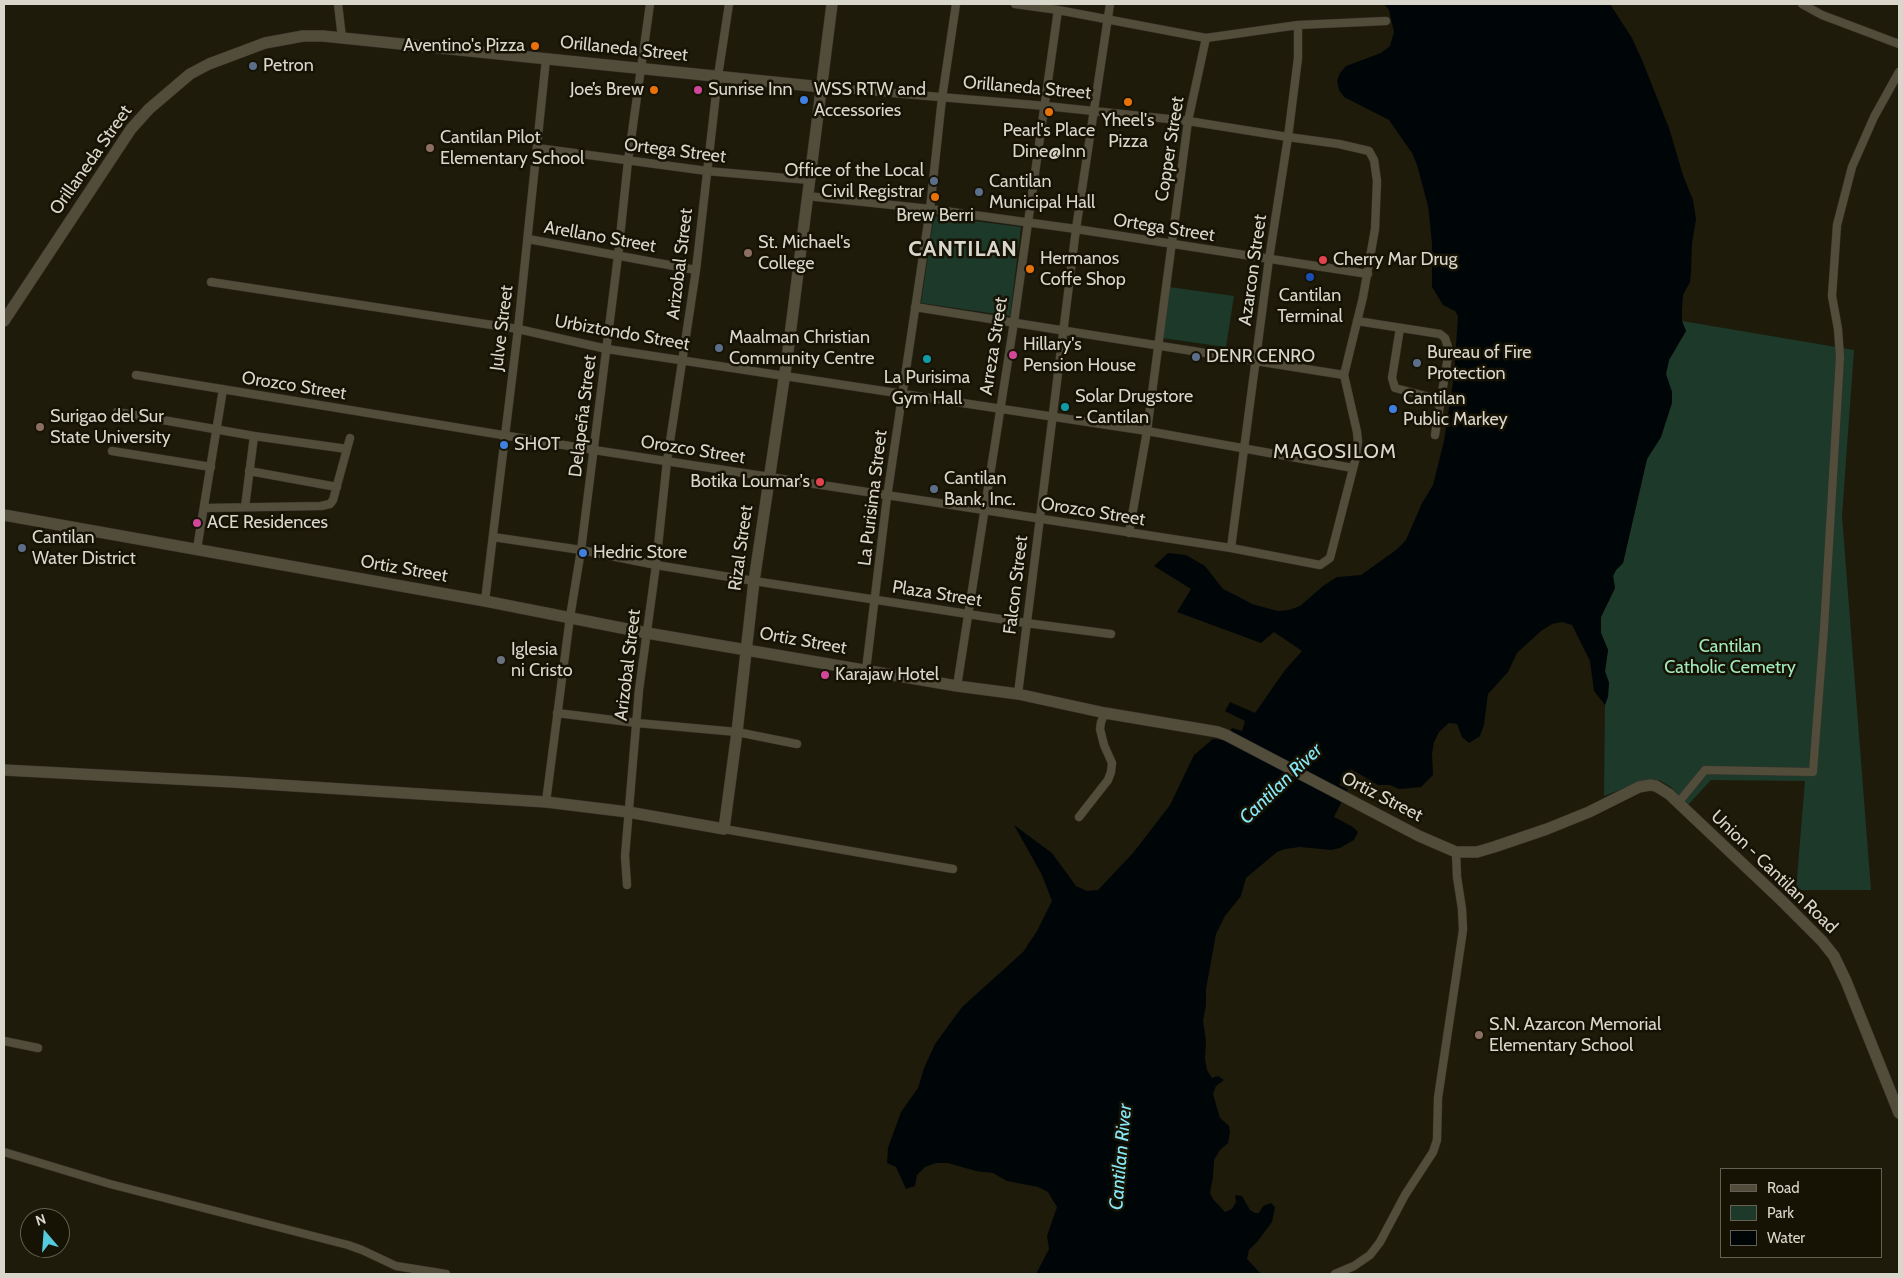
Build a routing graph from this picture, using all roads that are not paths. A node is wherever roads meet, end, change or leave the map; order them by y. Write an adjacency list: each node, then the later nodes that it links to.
1 (338, 4): 13 (street)
2 (650, 4): 17 (street, Delapeña Street)
3 (728, 4): 19 (street, Arizobal Street)
4 (832, 4): 20 (street, Rizal Street)
5 (956, 4): 21 (street, La Purisima Street)
6 (1015, 4): 9 (street)
7 (1110, 4): 10 (street, Falcon Street)
8 (1802, 4): 15 (street)
9 (1058, 10): 10 (street); 22 (street, Arreza Street)
10 (1107, 20): 14 (street); 23 (street, Falcon Street)
11 (1386, 21): 12 (street)
12 (1298, 25): 14 (street); 25 (street, Azarcon Street)
13 (342, 38): 16 (street, Orillaneda Street); 42 (street, Orillaneda Street)
14 (1206, 38): 24 (street, Copper Street)
15 (1899, 44)
16 (546, 59): 17 (street, Orillaneda Street); 26 (street, Julve Street)
17 (641, 68): 19 (street, Orillaneda Street); 27 (street, Delapeña Street)
18 (1899, 72): 109 (street)
19 (718, 76): 20 (street, Orillaneda Street); 28 (street, Arizobal Street)
20 (822, 87): 21 (street, Orillaneda Street); 29 (street, Rizal Street)
21 (942, 98): 22 (street, Orillaneda Street); 31 (street, La Purisima Street)
22 (1046, 106): 23 (street, Orillaneda Street); 32 (street, Arreza Street)
23 (1093, 111): 24 (street, Orillaneda Street); 33 (street, Falcon Street)
24 (1188, 121): 25 (street, Orillaneda Street); 35 (street, Copper Street)
25 (1288, 138): 37 (street, Azarcon Street); 39 (street, Orillaneda Street)
26 (537, 148): 27 (street, Ortega Street); 34 (street, Julve Street)
27 (628, 161): 28 (street, Ortega Street); 36 (street, Delapeña Street)
28 (706, 171): 29 (street, Ortega Street); 38 (street, Arizobal Street)
29 (809, 180): 30 (street, Rizal Street)
30 (807, 196): 31 (street, Ortega Street); 54 (street, Rizal Street)
31 (930, 209): 32 (street, Ortega Street); 41 (street, La Purisima Street)
32 (1028, 222): 33 (street, Ortega Street); 44 (street, Arreza Street)
33 (1076, 229): 35 (street, Ortega Street); 47 (street, Falcon Street)
34 (528, 239): 36 (street, Arellano Street); 46 (street, Julve Street)
35 (1171, 244): 37 (street, Ortega Street); 48 (street, Copper Street)
36 (618, 256): 38 (street, Arellano Street); 49 (street, Delapeña Street)
37 (1268, 259): 39 (street, Ortega Street); 51 (street, Azarcon Street)
38 (696, 270): 50 (street, Arizobal Street)
39 (1368, 274): 43 (street)
40 (211, 282): 46 (street, Urbiztondo Street)
41 (915, 307): 44 (street); 56 (street, La Purisima Street)
42 (4, 321)
43 (1357, 321): 45 (street); 53 (street)
44 (1014, 322): 47 (street); 58 (street, Arreza Street)
45 (1400, 328): 57 (street); 57 (street)
46 (518, 329): 49 (street, Urbiztondo Street); 65 (street, Julve Street)
47 (1063, 329): 48 (street); 60 (street, Falcon Street)
48 (1158, 346): 51 (street); 62 (street, Copper Street)
49 (607, 348): 50 (street, Urbiztondo Street); 69 (street, Delapeña Street)
50 (682, 359): 54 (street, Urbiztondo Street); 71 (street, Arizobal Street)
51 (1255, 360): 53 (street); 67 (street, Azarcon Street)
52 (136, 375): 55 (street, Orozco Street)
53 (1344, 375): 73 (street, Orozco Street)
54 (784, 376): 56 (street, Urbiztondo Street); 75 (street, Rizal Street)
55 (223, 389): 61 (street); 65 (street, Orozco Street)
56 (903, 392): 58 (street, Urbiztondo Street); 77 (street, La Purisima Street)
57 (1441, 400): 63 (street)
58 (1000, 407): 60 (street, Urbiztondo Street); 80 (street, Arreza Street)
59 (117, 412): 61 (street)
60 (1053, 418): 62 (street, Urbiztondo Street); 82 (street, Falcon Street)
61 (216, 430): 64 (street); 72 (street)
62 (1147, 431): 67 (street, Urbiztondo Street); 83 (street, Copper Street)
63 (1435, 435)
64 (254, 436): 68 (street); 74 (street)
65 (504, 436): 69 (street, Orozco Street); 84 (street, Julve Street)
66 (350, 438): 68 (street)
67 (1245, 448): 73 (street, Urbiztondo Street); 85 (street, Azarcon Street)
68 (347, 449): 76 (street)
69 (594, 450): 71 (street, Orozco Street); 87 (street, Delapeña Street)
70 (112, 451): 72 (street)
71 (667, 461): 75 (street, Orozco Street); 88 (street, Arizobal Street)
72 (211, 466): 79 (street)
73 (1353, 468): 85 (street, Orozco Street)
74 (249, 471): 76 (street); 78 (street)
75 (769, 477): 77 (street, Orozco Street); 89 (street, Rizal Street)
76 (337, 487): 78 (street)
77 (887, 497): 80 (street, Orozco Street); 90 (street, La Purisima Street)
78 (245, 507): 79 (street)
79 (204, 508): 86 (street)
80 (984, 512): 82 (street, Orozco Street); 92 (street, Arreza Street)
81 (4, 515): 86 (street, Ortiz Street)
82 (1039, 519): 83 (street, Orozco Street); 94 (street, Falcon Street)
83 (1129, 533): 85 (street, Orozco Street)
84 (493, 537): 87 (street, Plaza Street); 91 (street, Julve Street)
85 (1231, 548)
86 (198, 549): 91 (street, Ortiz Street)
87 (581, 550): 88 (street, Plaza Street); 93 (street, Delapeña Street)
88 (656, 565): 89 (street, Plaza Street); 95 (street, Arizobal Street)
89 (754, 581): 90 (street, Plaza Street); 97 (street, Rizal Street)
90 (876, 599): 92 (street, Plaza Street); 98 (street, La Purisima Street)
91 (485, 601): 93 (street, Ortiz Street)
92 (970, 614): 94 (street, Plaza Street); 99 (street, Arreza Street)
93 (570, 617): 95 (street, Ortiz Street); 101 (street, Delapeña Street)
94 (1026, 623): 96 (street, Plaza Street); 100 (street, Falcon Street)
95 (646, 633): 97 (street, Ortiz Street); 103 (street, Arizobal Street)
96 (1110, 634)
97 (746, 649): 98 (street, Ortiz Street); 104 (street, Rizal Street)
98 (866, 670): 99 (street, Ortiz Street)
99 (957, 686): 100 (street, Ortiz Street)
100 (1018, 694): 102 (street, Ortiz Street)
101 (557, 713): 103 (street); 108 (street, Delapeña Street)
102 (1105, 713): 111 (street); 113 (street, Ortiz Street)
103 (637, 724): 104 (street); 110 (street, Arizobal Street)
104 (738, 732): 105 (street); 112 (street, Rizal Street)
105 (797, 744)
106 (4, 770): 108 (street)
107 (1650, 785): 109 (street, Union - Cantilan Road); 113 (street, Ortiz Street)
108 (546, 802): 110 (street)
109 (1678, 803): 118 (street, Union - Cantilan Road)
110 (628, 812): 112 (street); 115 (street, Arizobal Street)
111 (1079, 817)
112 (724, 829): 114 (street)
113 (1456, 852): 121 (street)
114 (953, 869)
115 (627, 885)
116 (4, 1041): 117 (street)
117 (38, 1048)
118 (1899, 1113)
119 (4, 1152): 120 (street)
120 (446, 1274)
121 (1335, 1274)

